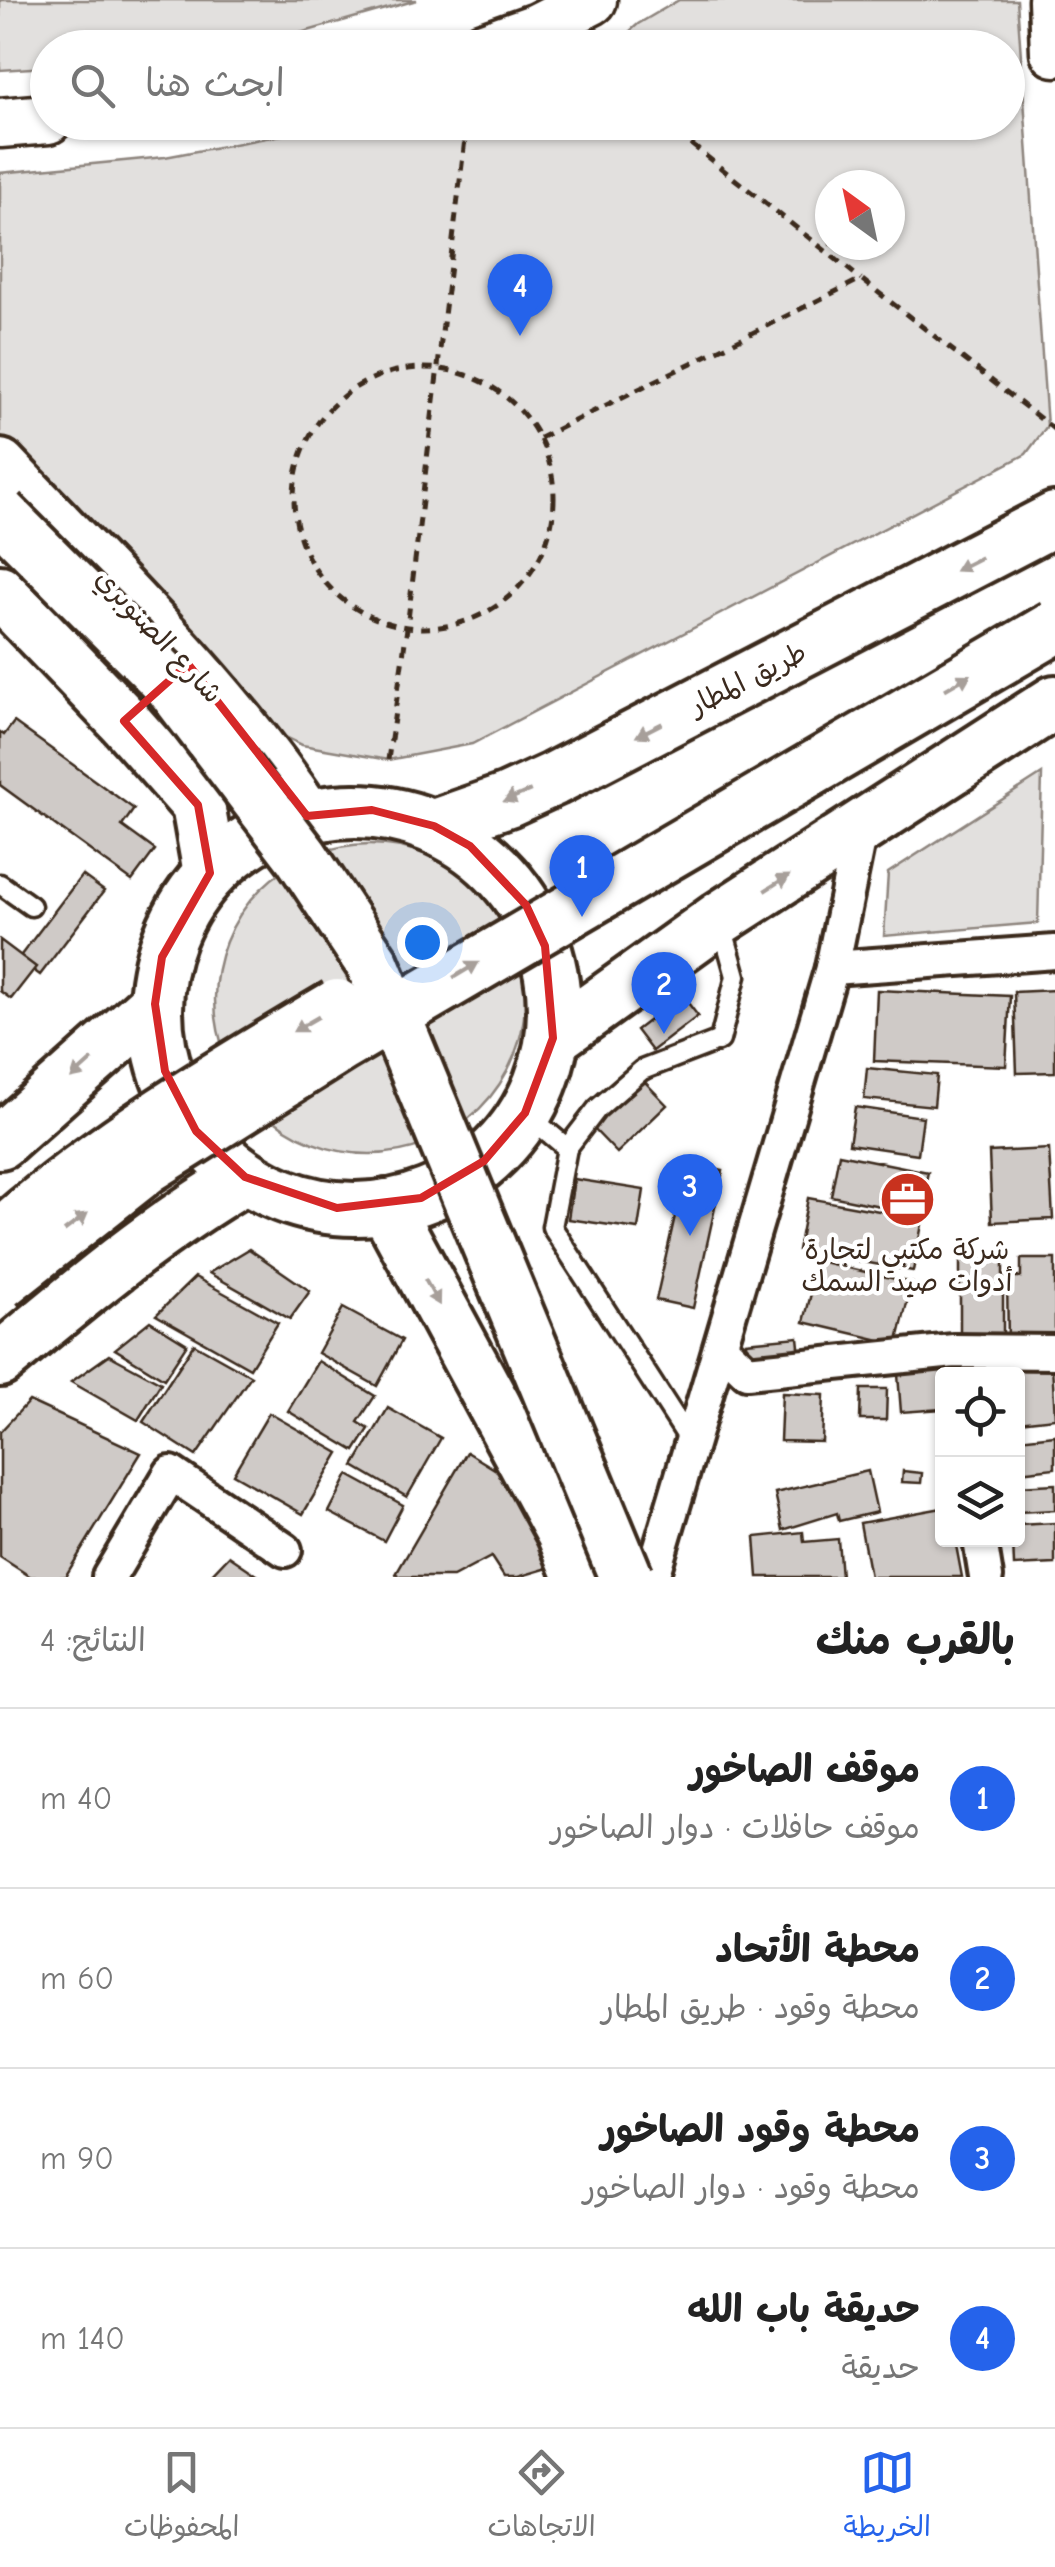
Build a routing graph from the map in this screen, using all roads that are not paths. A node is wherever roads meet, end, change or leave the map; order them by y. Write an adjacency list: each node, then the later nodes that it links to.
1 (592, 0): 3 (main road)
2 (1053, 0): 4 (main road)
3 (532, 30)
4 (1055, 52)
5 (30, 120): 6 (main road)
6 (0, 123)
7 (0, 466): 14 (main road, شارع الصنوبري)
8 (0, 514): 46 (main road, bridge)
9 (1055, 519): 18 (main road, طريق المطار, one-way to 18)
10 (0, 550): 45 (main road)
11 (1055, 586): 34 (main road, one-way to 34, bridge)
12 (0, 592): 16 (main road)
13 (1055, 627): 35 (main road, one-way to 13, bridge)
14 (188, 664): 16 (main road); 17 (main road, شارع الصنوبري)
15 (1055, 702): 19 (main road)
16 (124, 721): 20 (main road)
17 (307, 816): 18 (main road); 20 (main road)
18 (434, 826): 27 (main road)
19 (860, 831): 23 (main road, one-way to 19); 25 (street)
20 (210, 873): 26 (main road)
21 (0, 884): 22 (lane)
22 (32, 906)
23 (720, 918): 27 (main road); 30 (lane)
24 (1055, 952): 25 (street)
25 (832, 968): 36 (street)
26 (155, 1004): 29 (main road, one-way to 29); 32 (main road)
27 (553, 1038): 28 (main road)
28 (525, 1114): 30 (lane); 31 (main road)
29 (0, 1142)
30 (567, 1148): 40 (lane)
31 (484, 1161): 33 (main road); 47 (main road)
32 (246, 1177): 33 (main road); 38 (main road)
33 (386, 1206): 44 (main road, one-way to 44)
34 (0, 1236)
35 (0, 1283)
36 (720, 1347): 39 (street); 40 (street)
37 (1055, 1352): 39 (street)
38 (0, 1360)
39 (956, 1363)
40 (692, 1444): 47 (street)
41 (981, 1547): 48 (street)
42 (285, 1550): 43 (street)
43 (109, 1577)
44 (581, 1577)
45 (606, 1577)
46 (626, 1577)
47 (650, 1577)
48 (986, 1577)

